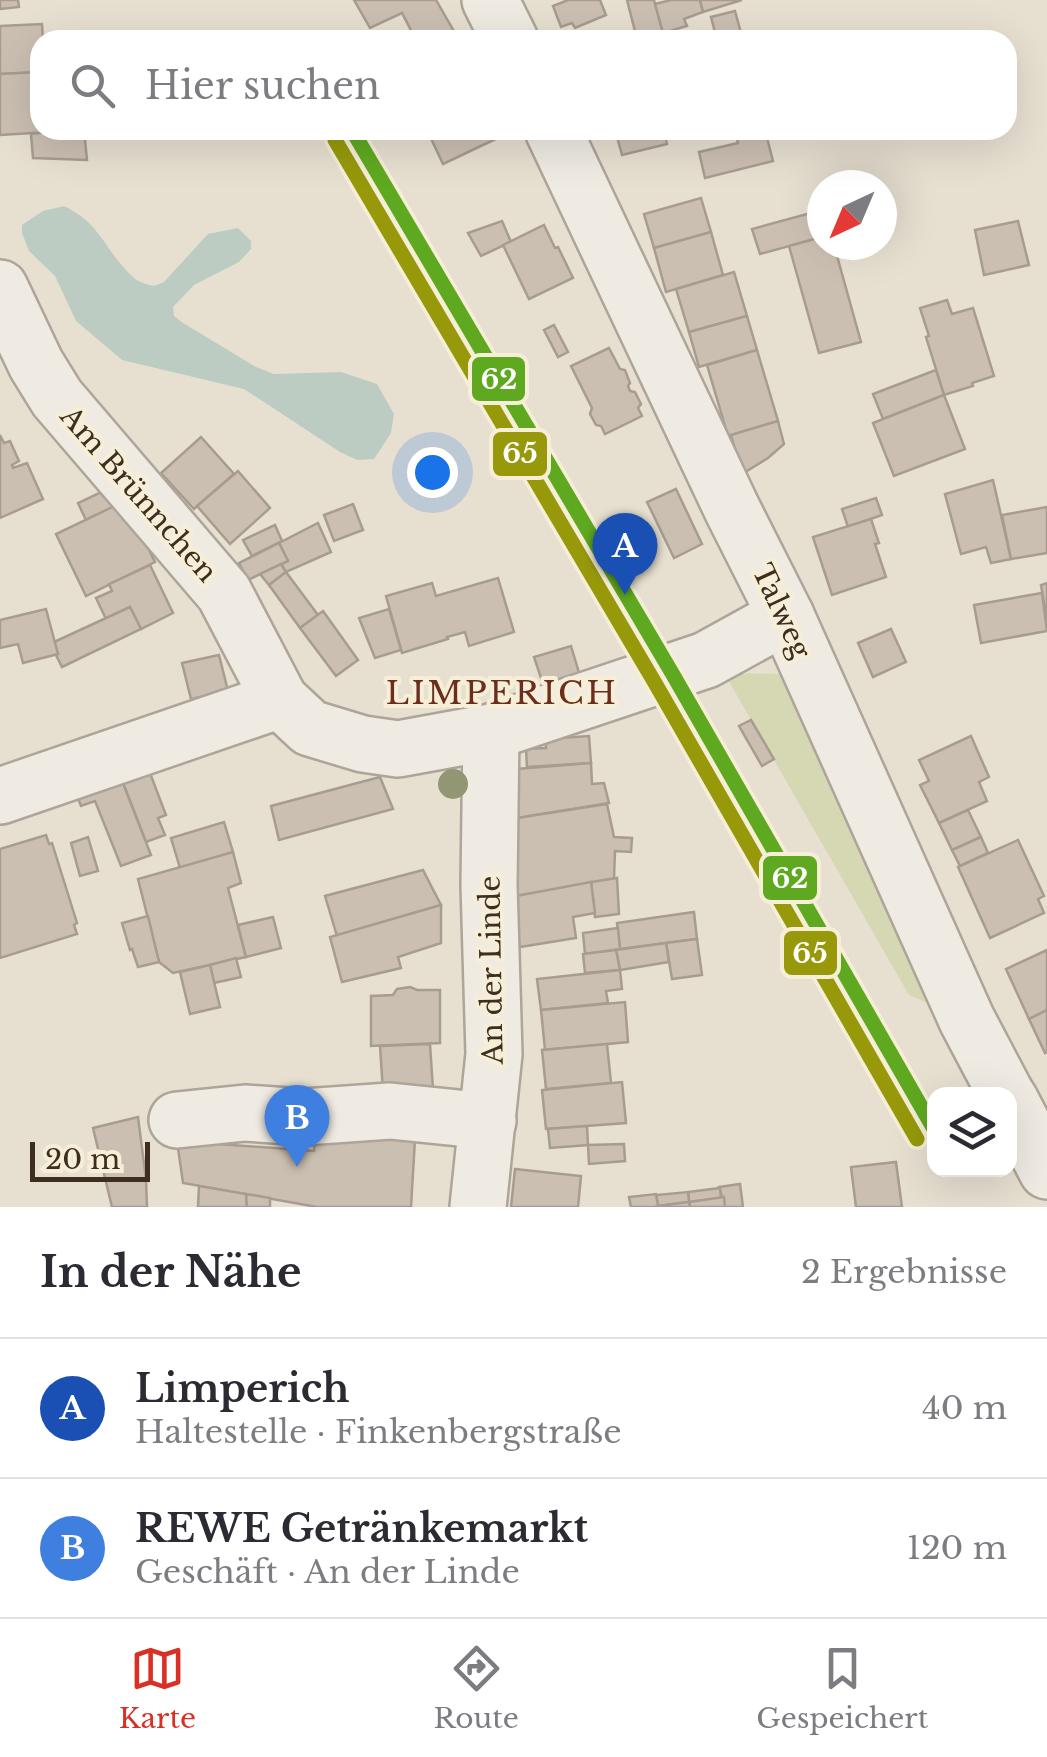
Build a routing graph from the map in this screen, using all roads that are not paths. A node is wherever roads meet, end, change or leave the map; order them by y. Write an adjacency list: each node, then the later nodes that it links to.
1 (490, 0): 2 (street)
2 (505, 30)
3 (558, 140): 6 (street, Talweg)
4 (0, 288): 5 (street, Am Brünnchen)
5 (18, 371): 7 (street, Am Brünnchen)
6 (786, 616): 8 (street); 10 (street, Talweg)
7 (280, 700): 8 (street); 9 (street)
8 (492, 732): 13 (street, An der Linde)
9 (0, 796)
10 (1003, 1087)
11 (1017, 1114): 14 (street, Talweg)
12 (178, 1120): 13 (street)
13 (488, 1121): 15 (street, An der Linde)
14 (1047, 1171)
15 (478, 1207)

